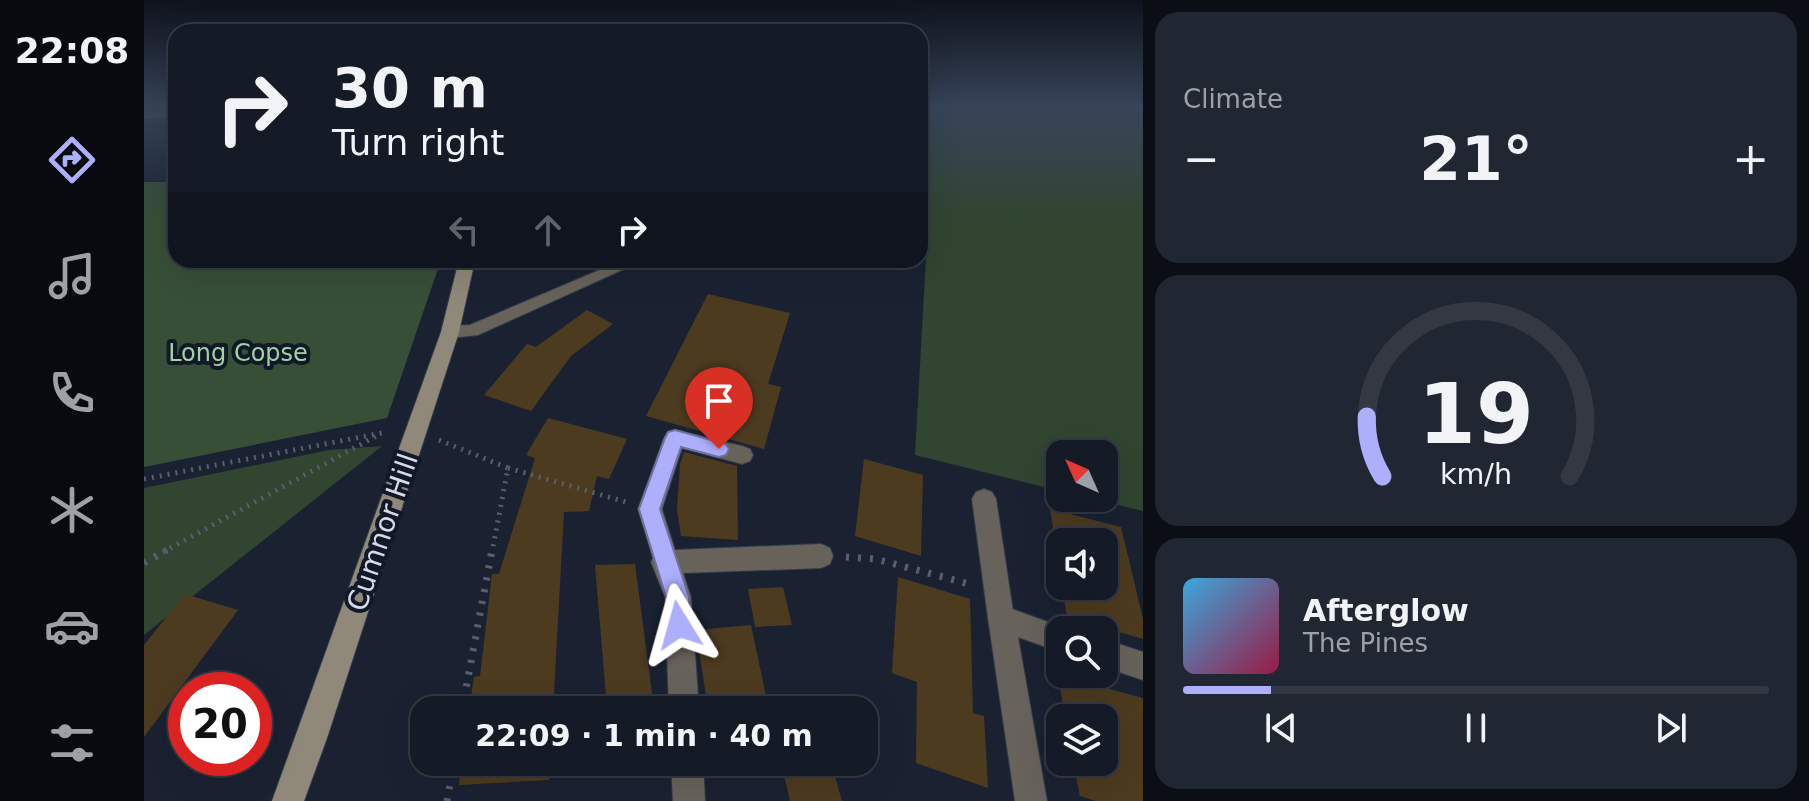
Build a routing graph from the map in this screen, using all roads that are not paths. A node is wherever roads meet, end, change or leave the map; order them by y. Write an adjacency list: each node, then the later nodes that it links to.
1 (465, 268): 3 (street, Cumnor Hill)
2 (618, 268): 3 (street)
3 (450, 332): 14 (street, Cumnor Hill)
4 (742, 455): 7 (street)
5 (984, 499): 8 (street)
6 (821, 556): 7 (street)
7 (664, 562): 12 (street)
8 (998, 605): 9 (street); 16 (street)
9 (1046, 631)
10 (1118, 658): 11 (street)
11 (1143, 666)
12 (683, 696)
13 (688, 776): 15 (street)
14 (288, 801)
15 (689, 801)
16 (1031, 801)

